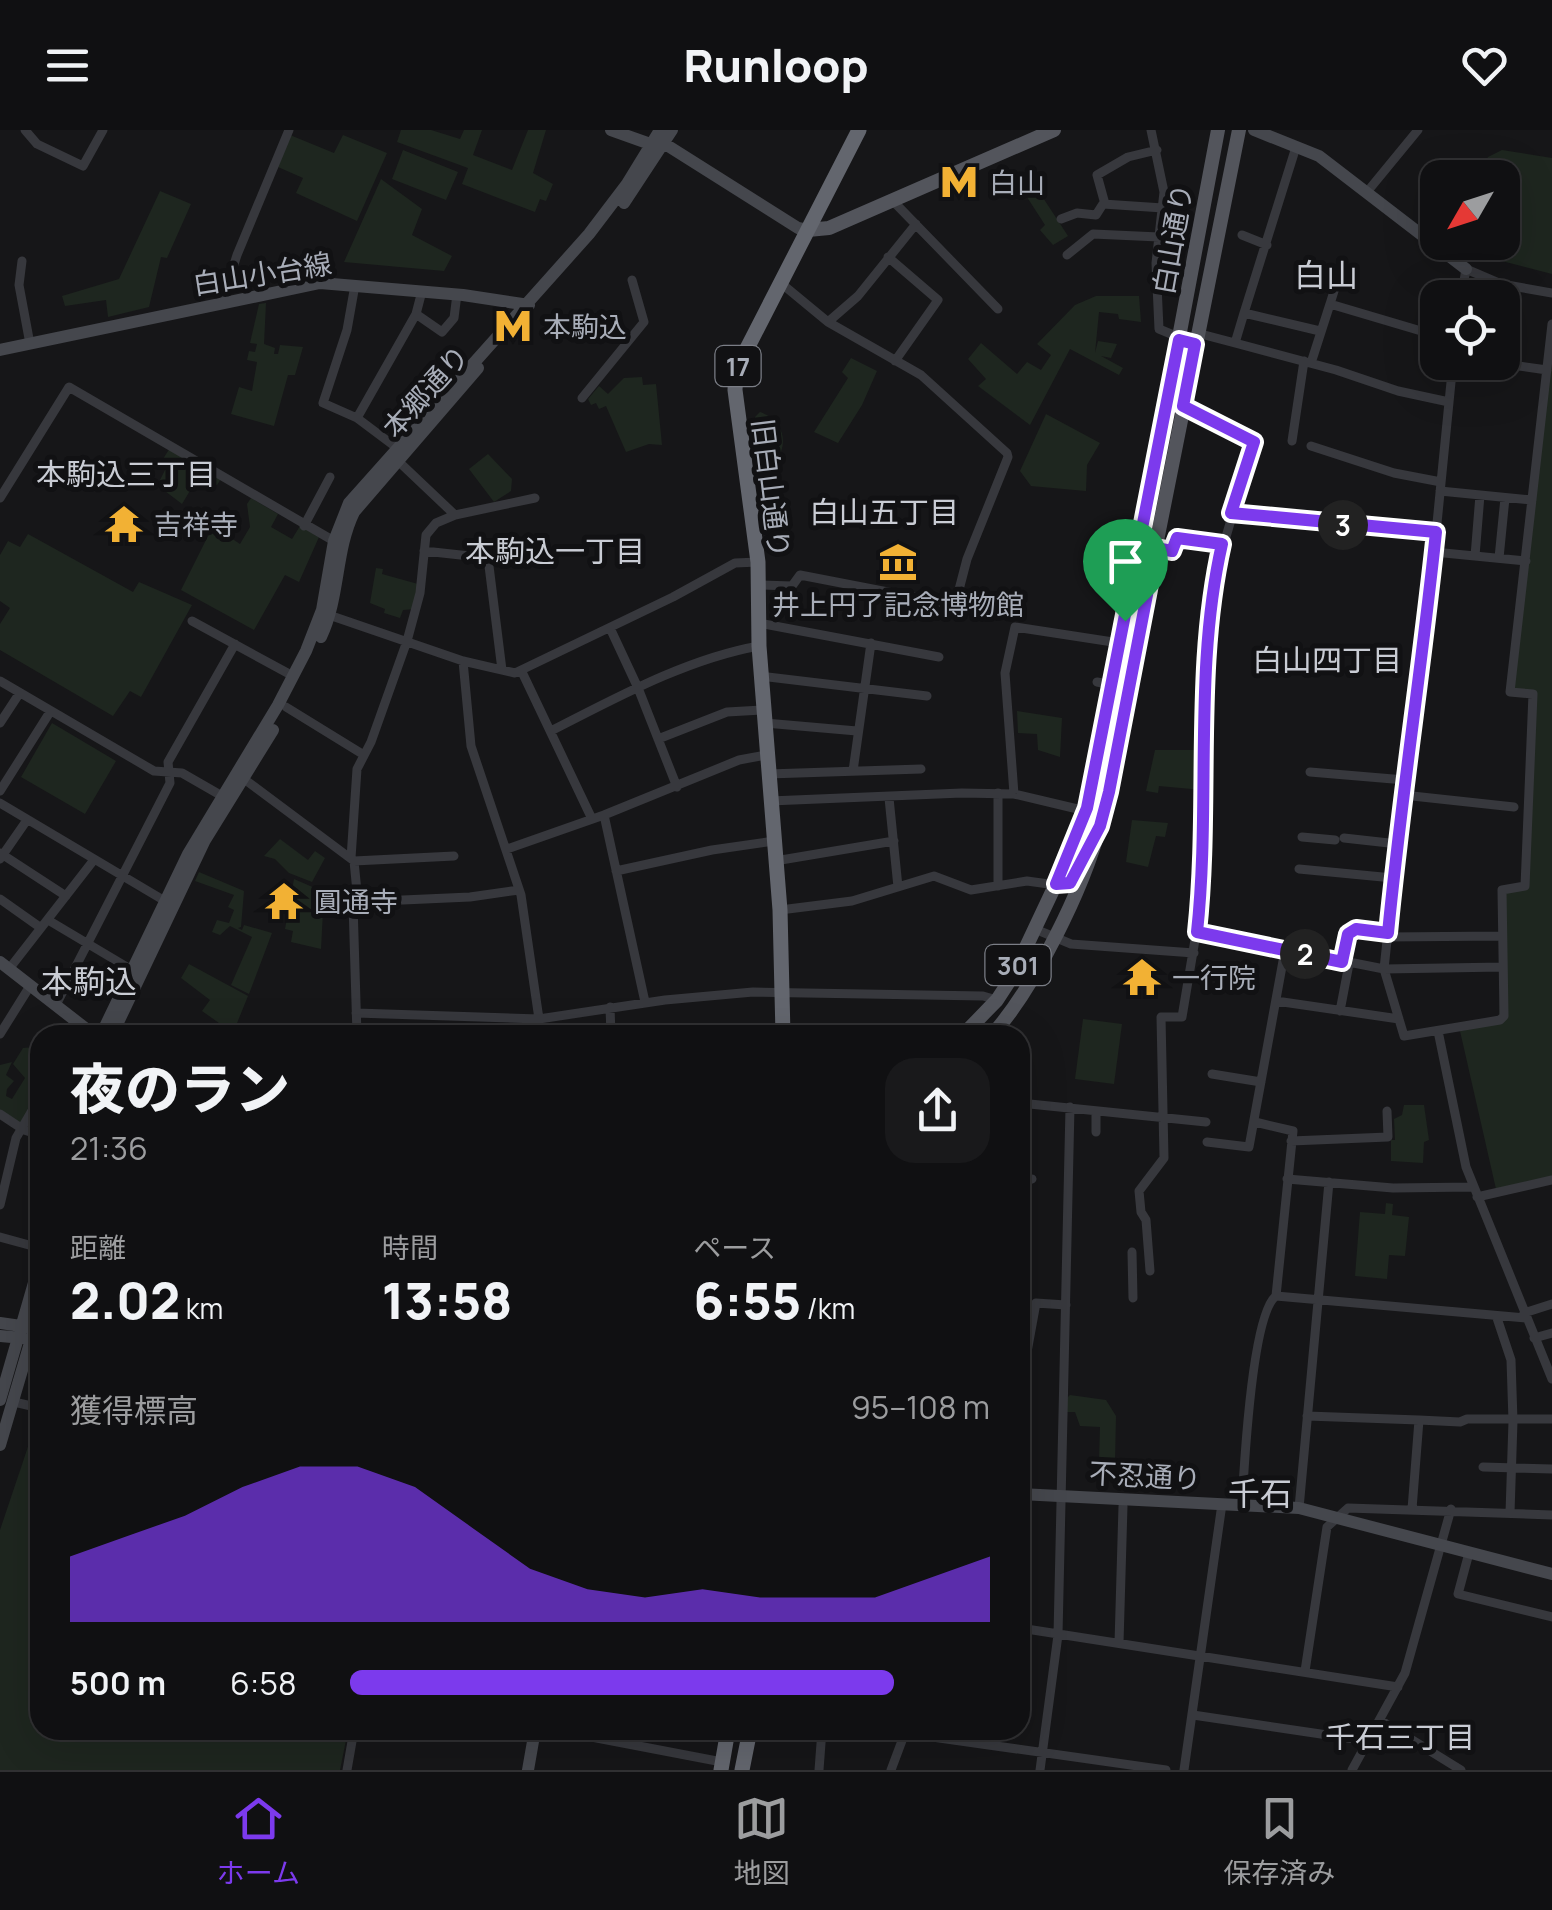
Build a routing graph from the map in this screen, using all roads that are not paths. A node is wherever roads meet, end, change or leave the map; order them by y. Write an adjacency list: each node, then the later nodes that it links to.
1 (25, 130): 2 (street)
2 (103, 130)
3 (289, 130): 37 (street)
4 (610, 130): 12 (main road)
5 (859, 130): 21 (highway, 17)
6 (1054, 130): 16 (main road)
7 (1151, 130): 14 (street)
8 (1218, 130): 48 (main road, 白山通り / 301)
9 (1240, 130): 47 (main road, 白山通り / 301)
10 (1254, 130): 13 (main road)
11 (1418, 130): 15 (street)
12 (662, 137): 21 (main road); 39 (main road, 本郷通り)
13 (1296, 147): 15 (main road); 24 (street)
14 (1157, 150): 17 (street); 18 (street)
15 (1367, 192): 28 (main road)
16 (892, 199): 20 (street); 21 (main road)
17 (1105, 204): 18 (street); 19 (street)
18 (1164, 208): 23 (street)
19 (1060, 218)
20 (916, 224): 26 (street); 40 (street)
21 (808, 230): 32 (highway, 旧白山通り / 17)
22 (1242, 235): 24 (street)
23 (1160, 237): 25 (street); 48 (street)
24 (1267, 245): 41 (street)
25 (1067, 255)
26 (888, 258): 43 (street); 52 (street)
27 (22, 261): 50 (street)
28 (1466, 268): 31 (street); 35 (street)
29 (1339, 275): 38 (street)
30 (632, 280): 57 (street)
31 (1464, 280)
32 (782, 284): 43 (street); 83 (highway, 旧白山通り / 17)
33 (355, 285): 34 (main road, 白山小台線); 37 (main road, 白山小台線); 60 (street)
34 (422, 291): 36 (main road, 白山小台線); 42 (street)
35 (1552, 293)
36 (457, 294): 39 (main road, 白山小台線); 42 (street)
37 (222, 303): 50 (main road, 白山小台線)
38 (1330, 304): 45 (street); 46 (street)
39 (530, 305): 63 (main road, 本郷通り)
40 (998, 308)
41 (1244, 313): 45 (street); 49 (street)
42 (416, 314): 60 (street)
43 (828, 322): 52 (street)
44 (1552, 324): 55 (street)
45 (1320, 331): 53 (street)
46 (1420, 331)
47 (1196, 339): 48 (street); 49 (street); 59 (main road, 白山通り / 301)
48 (1179, 340): 87 (main road, 白山通り / 301)
49 (1236, 343): 53 (street)
50 (30, 344): 51 (main road, 白山小台線)
51 (0, 350)
52 (895, 361): 84 (street)
53 (1307, 362): 58 (street); 61 (street)
54 (1520, 366): 55 (street)
55 (1547, 370): 70 (street)
56 (1451, 380): 58 (street)
57 (582, 398)
58 (1449, 402): 65 (street)
59 (1183, 406): 71 (street); 77 (main road, 白山通り / 301)
60 (357, 418): 63 (street)
61 (1292, 441)
62 (1311, 446): 65 (street)
63 (398, 454): 72 (street); 75 (main road, 本郷通り); 85 (main road, 本郷通り)
64 (330, 478): 73 (street)
65 (1440, 486): 66 (street); 74 (street)
66 (1480, 495): 69 (street); 80 (street)
67 (0, 498): 73 (street)
68 (535, 498): 72 (street)
69 (1506, 498): 70 (street); 81 (street)
70 (1532, 500): 82 (street)
71 (1231, 513): 74 (street); 76 (street)
72 (455, 515): 78 (street)
73 (304, 526): 75 (street)
74 (1436, 532): 79 (street)
75 (334, 541): 85 (main road, 本郷通り)
76 (1222, 544): 77 (street); 166 (street)
77 (1156, 548): 89 (main road, 白山通り / 301)
78 (424, 551): 91 (street); 99 (street)
79 (1434, 552): 80 (street); 125 (street)
80 (1475, 556): 81 (street)
81 (1500, 558): 82 (street)
82 (1526, 561): 168 (street)
83 (758, 562): 84 (highway, 旧白山通り / 17); 90 (street)
84 (758, 585): 88 (highway, 旧白山通り / 17)
85 (325, 618): 91 (street); 101 (main road, 本郷通り); 110 (main road, 本郷通り)
86 (192, 621): 94 (street)
87 (1125, 621): 89 (main road); 92 (main road, 白山通り / 301)
88 (759, 623): 93 (street); 95 (highway, 旧白山通り / 17)
89 (1142, 625): 96 (main road, 白山通り / 301)
90 (610, 628): 100 (street); 106 (street)
91 (407, 641): 98 (street); 118 (street)
92 (1121, 642): 96 (street); 105 (main road, 白山通り / 301); 129 (street)
93 (870, 643): 97 (street); 107 (street)
94 (235, 644): 101 (street); 122 (street)
95 (759, 646): 102 (highway, 旧白山通り / 17); 106 (street)
96 (1138, 646): 140 (main road, 白山通り / 301)
97 (939, 657)
98 (464, 661): 99 (street); 145 (street)
99 (502, 670): 100 (street)
100 (522, 672): 114 (street)
101 (293, 676): 124 (main road, 本郷通り)
102 (760, 676): 107 (street); 112 (highway, 旧白山通り / 17)
103 (0, 681): 108 (street)
104 (1097, 682): 105 (street)
105 (1114, 684): 136 (main road, 白山通り / 301)
106 (638, 688): 114 (street); 116 (street)
107 (864, 688): 109 (street); 115 (street)
108 (19, 694): 111 (street); 113 (street)
109 (927, 696)
110 (286, 707): 118 (street); 124 (main road, 本郷通り)
111 (50, 712): 122 (street); 127 (street)
112 (763, 717): 115 (street); 116 (street); 117 (highway, 旧白山通り / 17)
113 (0, 723)
114 (551, 731): 138 (street)
115 (857, 731): 120 (street)
116 (658, 739): 126 (street)
117 (766, 754): 123 (highway, 旧白山通り / 17); 126 (street)
118 (364, 755): 149 (street)
119 (921, 769): 120 (street)
120 (853, 771): 123 (street)
121 (1310, 772): 125 (street)
122 (170, 773): 130 (street); 153 (street)
123 (768, 774): 133 (highway, 旧白山通り / 17)
124 (239, 776): 130 (main road, 本郷通り); 149 (street); 162 (main road, 本郷通り)
125 (1405, 780): 131 (street)
126 (676, 787): 137 (street)
127 (0, 791)
128 (998, 793): 129 (street); 132 (street); 156 (street)
129 (1014, 794): 136 (street)
130 (222, 796): 162 (main road, 本郷通り)
131 (1404, 796): 135 (street); 144 (street)
132 (889, 798): 133 (street); 143 (street)
133 (770, 801): 142 (highway, 旧白山通り / 17)
134 (0, 803): 139 (street)
135 (1514, 807)
136 (1086, 811): 155 (main road, 白山通り / 301)
137 (604, 816): 138 (street); 152 (street)
138 (592, 819): 145 (street)
139 (27, 820): 146 (street); 148 (street)
140 (1100, 826): 155 (main road); 169 (main road, 白山通り / 301)
141 (1302, 836): 144 (street)
142 (774, 841): 150 (highway, 旧白山通り / 17); 152 (street)
143 (894, 842): 150 (street); 157 (street)
144 (1398, 844): 154 (street)
145 (507, 849): 158 (street)
146 (1, 856): 159 (street)
147 (454, 856): 149 (street)
148 (93, 860): 153 (street); 159 (street)
149 (352, 860): 161 (street)
150 (775, 860): 163 (highway, 旧白山通り / 17)
151 (1298, 869): 154 (street)
152 (616, 871): 182 (street)
153 (120, 877): 162 (street); 170 (street)
154 (1393, 878): 167 (street)
155 (1056, 884): 156 (street); 165 (main road, 白山通り / 301)
156 (998, 886): 157 (street)
157 (898, 887): 163 (street)
158 (519, 890): 161 (street); 187 (street)
159 (66, 896): 164 (street)
160 (0, 899): 164 (street)
161 (358, 902): 186 (street)
162 (169, 903): 177 (main road, 本郷通り); 191 (main road, 本郷通り)
163 (780, 910): 179 (highway, 旧白山通り / 17)
164 (44, 924): 170 (street); 174 (street)
165 (1035, 929): 169 (street); 180 (main road, 白山通り / 301)
166 (1197, 932): 171 (street); 172 (street)
167 (1388, 935): 168 (street); 173 (street); 176 (street)
168 (1502, 936): 175 (street)
169 (1053, 938): 172 (street); 196 (main road, 白山通り / 301)
170 (87, 944): 177 (street); 183 (street)
171 (1285, 950): 173 (street); 181 (street)
172 (1194, 953): 207 (street)
173 (1346, 963): 176 (street); 185 (street)
174 (5, 966): 178 (main road)
175 (1503, 967): 176 (street); 197 (street)
176 (1384, 969): 188 (street)
177 (132, 970): 190 (main road, 本郷通り)
178 (30, 986): 183 (main road); 198 (street)
179 (784, 992): 180 (street); 182 (street); 194 (highway, 旧白山通り / 17)
180 (997, 1000): 195 (main road, 白山通り / 301)
181 (1276, 1001): 185 (street); 200 (street)
182 (645, 1002): 184 (street)
183 (56, 1005): 189 (main road)
184 (610, 1008): 187 (street); 193 (street)
185 (1340, 1012): 188 (street)
186 (356, 1013): 187 (street); 192 (street)
187 (539, 1018)
188 (1399, 1019): 197 (street)
189 (74, 1025)
190 (102, 1025)
191 (116, 1025)
192 (356, 1025)
193 (611, 1025)
194 (783, 1025)
195 (973, 1025)
196 (1000, 1025)
197 (1438, 1031): 218 (street)
198 (0, 1034)
199 (1212, 1074): 200 (street)
200 (1261, 1082): 209 (street)
201 (1030, 1104): 202 (street)
202 (1070, 1107): 203 (street); 228 (street)
203 (1096, 1111): 207 (street); 212 (street)
204 (1387, 1111): 213 (street)
205 (0, 1114): 210 (street)
206 (30, 1118): 210 (street)
207 (1162, 1120): 208 (street); 223 (street)
208 (1206, 1122)
209 (1254, 1122): 213 (street); 214 (street)
210 (24, 1130): 211 (street); 219 (street)
211 (30, 1132)
212 (1096, 1132)
213 (1291, 1141): 215 (street)
214 (1207, 1142)
215 (1287, 1179): 217 (street); 224 (street)
216 (1552, 1180): 218 (street)
217 (1329, 1182): 218 (street); 226 (street)
218 (1475, 1192): 229 (street)
219 (0, 1205)
220 (0, 1236): 221 (street)
221 (30, 1245)
222 (1132, 1252): 225 (street)
223 (1150, 1271)
224 (1276, 1296): 226 (street); 251 (street)
225 (1133, 1298)
226 (1319, 1298): 230 (street); 241 (street)
227 (1552, 1304): 229 (street)
228 (1066, 1305): 237 (street); 250 (street)
229 (1525, 1315): 230 (street); 238 (street)
230 (1497, 1318): 244 (street)
231 (0, 1323): 232 (main road)
232 (30, 1333)
233 (30, 1333): 235 (main road)
234 (1552, 1333): 238 (street)
235 (0, 1336)
236 (30, 1336): 240 (main road)
237 (1030, 1336)
238 (1534, 1338): 239 (street)
239 (1552, 1379)
240 (7, 1401): 245 (main road)
241 (1307, 1416): 243 (street); 254 (street)
242 (1552, 1419): 244 (street)
243 (1419, 1420): 244 (street); 255 (street)
244 (1514, 1421): 247 (street)
245 (0, 1446)
246 (1483, 1467): 247 (street)
247 (1512, 1468): 248 (street); 257 (street)
248 (1552, 1469)
249 (1030, 1497): 250 (main road, 不忍通り)
250 (1061, 1499): 252 (main road, 不忍通り); 253 (main road, 不忍通り); 265 (street)
251 (1242, 1504): 253 (main road, 不忍通り); 254 (main road, 不忍通り)
252 (1123, 1506): 253 (main road, 不忍通り); 266 (street)
253 (1222, 1507): 259 (main road, 不忍通り); 267 (street)
254 (1299, 1508): 259 (main road, 不忍通り)
255 (1412, 1508): 256 (street); 259 (street)
256 (1451, 1509): 257 (street); 260 (street)
257 (1510, 1513): 258 (street)
258 (1552, 1515)
259 (1332, 1520): 260 (main road, 不忍通り); 268 (street)
260 (1441, 1546): 261 (main road, 不忍通り); 269 (street)
261 (1469, 1552): 262 (main road, 不忍通り); 263 (street)
262 (1552, 1574)
263 (1552, 1616)
264 (1030, 1630): 265 (street)
265 (1058, 1636): 266 (street); 281 (street)
266 (1120, 1643): 267 (street)
267 (1201, 1656): 268 (street); 270 (street)
268 (1305, 1671): 269 (street)
269 (1398, 1687): 271 (street)
270 (1192, 1715): 280 (street); 290 (street)
271 (1380, 1720): 280 (street); 292 (street)
272 (352, 1740): 283 (street)
273 (533, 1740): 284 (main road)
274 (601, 1740): 282 (street)
275 (726, 1740): 282 (highway)
276 (748, 1740): 285 (highway)
277 (821, 1740): 286 (street)
278 (902, 1740): 287 (street)
279 (964, 1740): 281 (street)
280 (1368, 1741): 291 (street)
281 (1043, 1752): 288 (street); 289 (street)
282 (722, 1766)
283 (346, 1770)
284 (528, 1770)
285 (742, 1770)
286 (819, 1770)
287 (891, 1770)
288 (1040, 1770)
289 (1166, 1770)
290 (1184, 1770)
291 (1353, 1770)
292 (1460, 1770)

